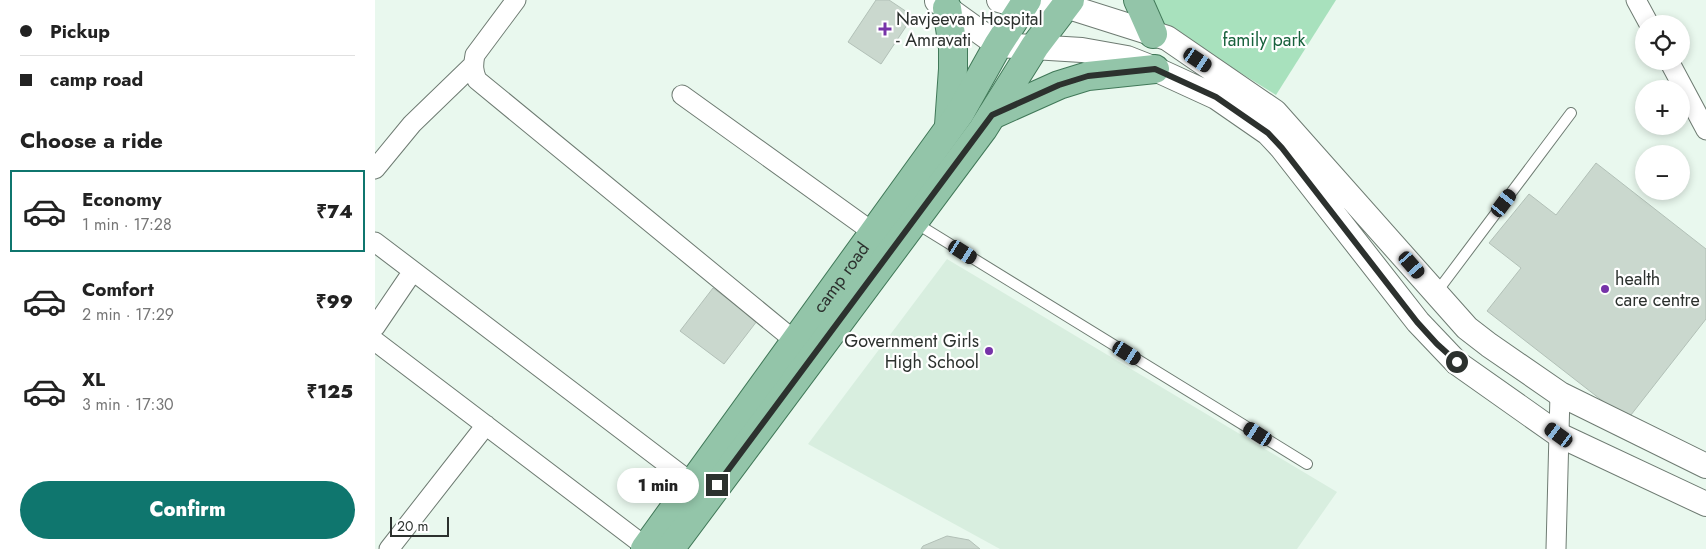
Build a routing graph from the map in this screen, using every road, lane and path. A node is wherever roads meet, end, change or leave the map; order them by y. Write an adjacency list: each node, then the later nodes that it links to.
1 (516, 0): 11 (street)
2 (1138, 0): 8 (main road)
3 (1636, 0): 7 (street)
4 (1016, 2): 5 (street); 9 (main road, camp road)
5 (1068, 3): 8 (street); 10 (main road, camp road)
6 (942, 4): 9 (street); 17 (main road)
7 (1644, 15)
8 (1153, 34): 24 (street)
9 (998, 46): 10 (street); 17 (main road, camp road)
10 (1035, 46): 12 (street); 16 (main road, camp road)
11 (473, 65): 19 (street); 27 (street)
12 (1155, 69): 16 (main road); 30 (street)
13 (1674, 70): 18 (street)
14 (682, 94): 21 (street)
15 (1571, 112): 24 (lane)
16 (992, 115): 20 (main road, camp road)
17 (948, 129): 21 (main road, camp road)
18 (1706, 130)
19 (375, 169)
20 (913, 221): 31 (lane); 35 (main road, camp road)
21 (874, 233): 27 (main road, camp road)
22 (375, 242): 23 (street)
23 (413, 271): 25 (street); 33 (street)
24 (1436, 293): 28 (street)
25 (375, 327)
26 (375, 341): 29 (street)
27 (795, 341): 33 (main road, camp road)
28 (1560, 394): 30 (street); 32 (street)
29 (486, 425): 35 (street); 36 (street)
30 (1559, 435): 34 (street); 37 (street)
31 (1307, 464)
32 (1706, 466)
33 (692, 483): 35 (main road, camp road)
34 (1706, 504)
35 (654, 548)
36 (389, 549)
37 (1556, 549)

